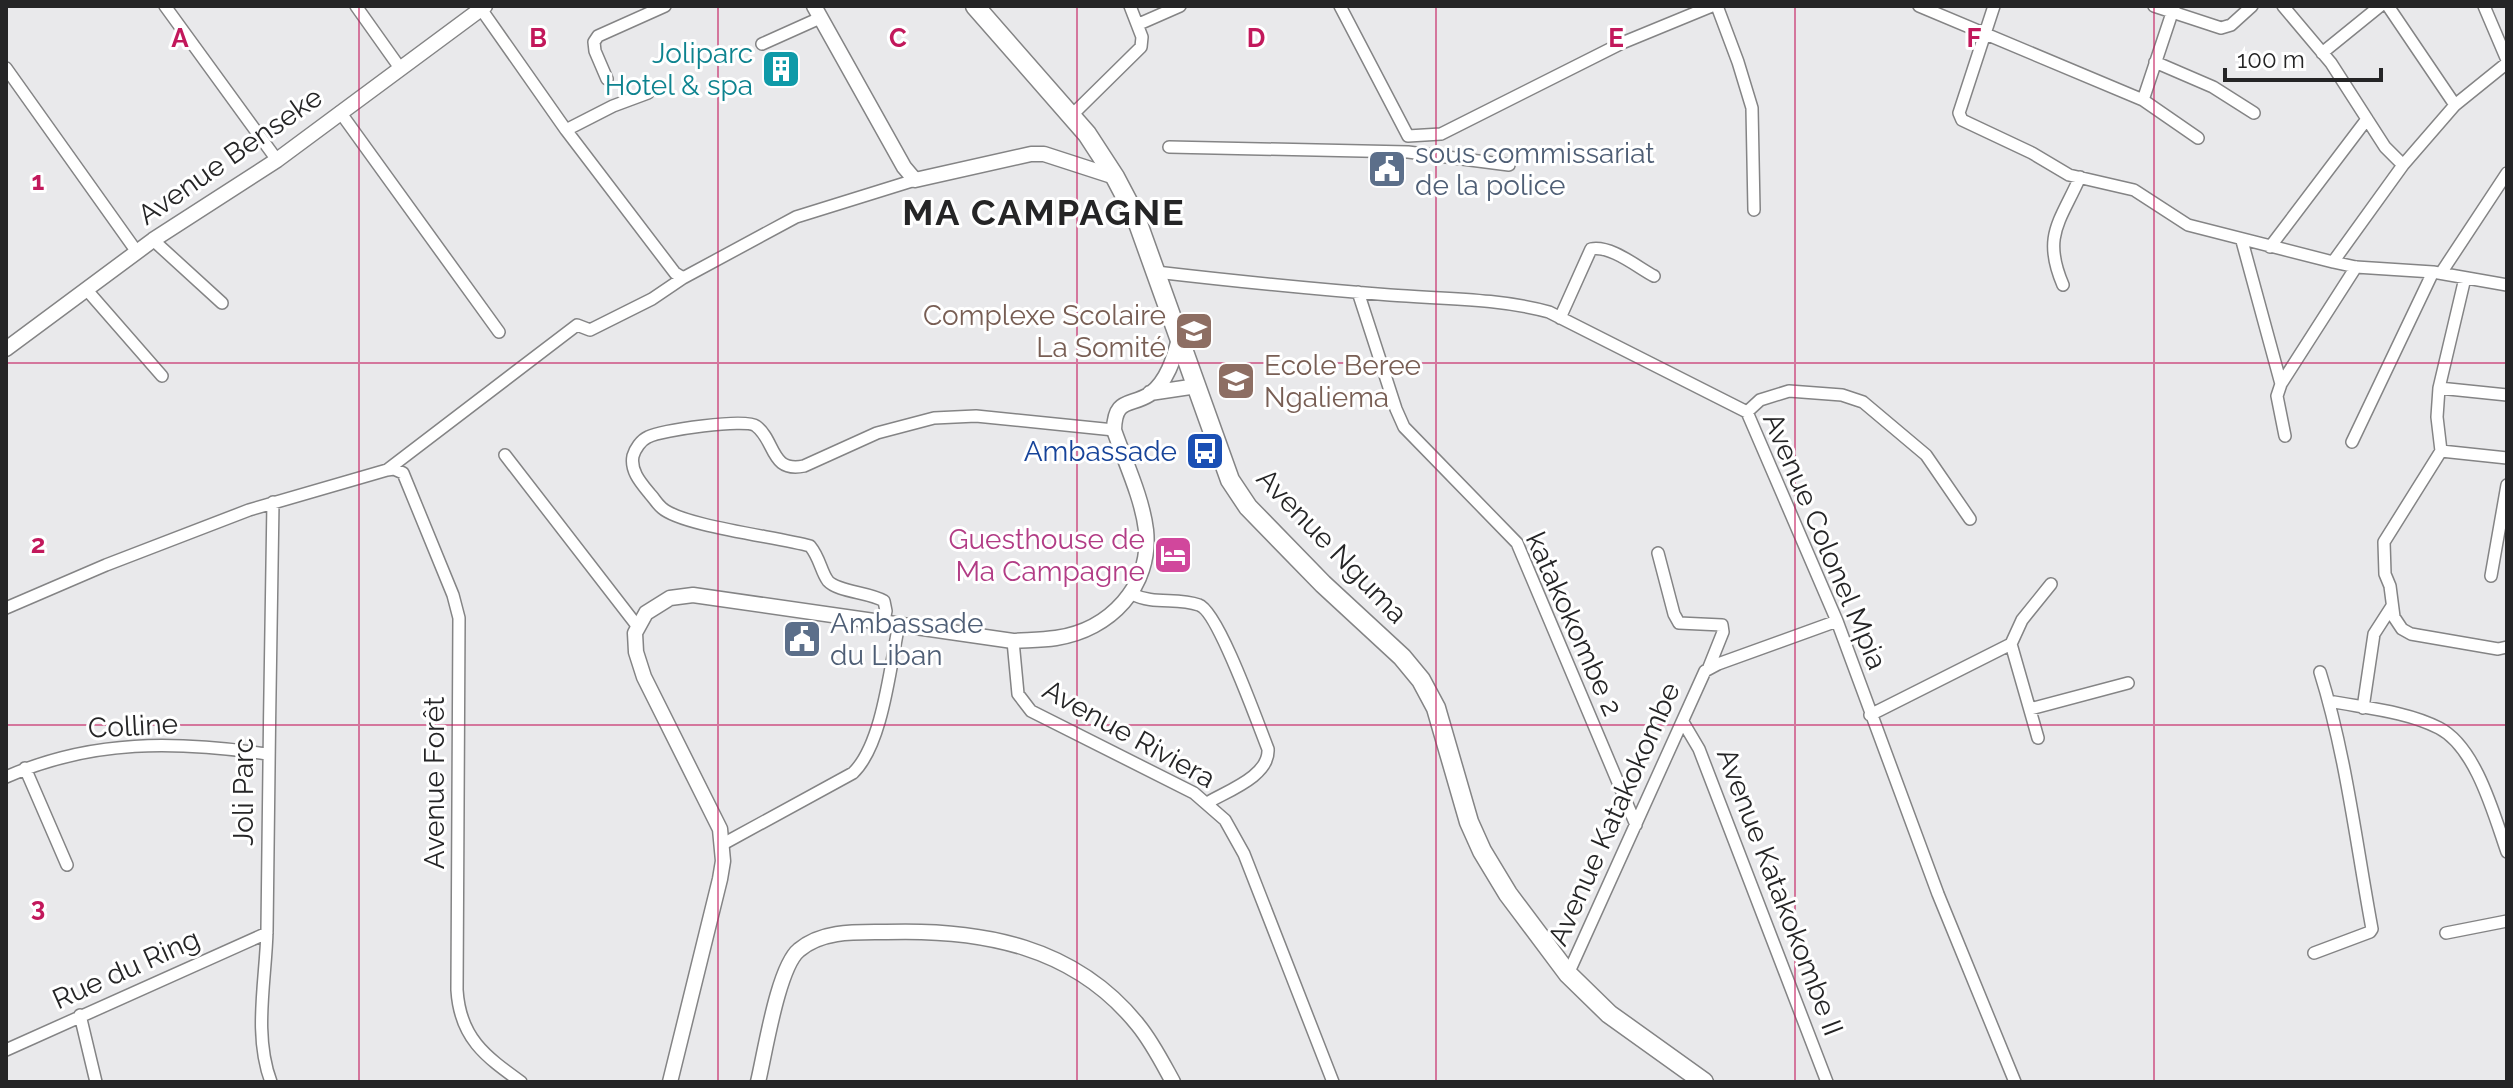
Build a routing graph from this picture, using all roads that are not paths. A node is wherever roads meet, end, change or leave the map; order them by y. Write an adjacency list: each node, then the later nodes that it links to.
1 (165, 6): 42 (street)
2 (356, 6): 28 (street)
3 (665, 6): 29 (street)
4 (975, 6): 35 (main road, Avenue Nguma)
5 (1130, 6): 20 (street)
6 (1180, 6): 20 (street)
7 (1340, 6): 38 (street)
8 (1714, 6): 38 (street); 49 (street)
9 (1919, 6): 21 (street)
10 (1994, 6): 21 (street)
11 (2154, 6): 18 (street)
12 (2252, 6): 18 (street)
13 (2283, 6): 24 (street)
14 (2380, 6): 24 (street)
15 (2388, 6): 32 (street)
16 (2484, 6): 23 (street)
17 (483, 7): 28 (street, Avenue Benseke); 37 (street)
18 (2173, 10): 25 (street)
19 (817, 12): 22 (street); 48 (street)
20 (1139, 24): 35 (street)
21 (1984, 33): 31 (street); 47 (street)
22 (762, 44)
23 (2505, 44): 26 (street)
24 (2322, 53): 36 (street)
25 (2155, 62): 31 (street); 34 (street)
26 (2507, 62): 32 (street)
27 (6, 68): 53 (street)
28 (400, 68): 33 (street, Avenue Benseke)
29 (607, 79)
30 (648, 93): 37 (street)
31 (2143, 100): 39 (street)
32 (2455, 105): 44 (street)
33 (340, 112): 42 (street, Avenue Benseke); 67 (street)
34 (2254, 113)
35 (1072, 115): 46 (main road, Avenue Nguma)
36 (2367, 119): 44 (street); 52 (street)
37 (566, 130): 58 (street)
38 (1408, 136): 41 (street)
39 (2198, 138)
40 (1169, 147): 41 (street)
41 (1408, 152): 43 (street)
42 (277, 160): 50 (street, Avenue Benseke)
43 (1509, 165)
44 (2403, 165): 54 (street)
45 (2507, 173): 57 (street)
46 (1115, 177): 48 (street); 56 (main road, Avenue Nguma)
47 (2080, 177): 51 (street); 61 (street)
48 (915, 180): 58 (street)
49 (1754, 210)
50 (153, 240): 53 (street, Avenue Benseke); 65 (street)
51 (2242, 241): 52 (street); 71 (street)
52 (2270, 247): 54 (street)
53 (137, 252): 63 (street, Avenue Benseke)
54 (2333, 262): 55 (street)
55 (2356, 267): 57 (street); 71 (street)
56 (1156, 272): 64 (street, Avenue Colonel Mpia); 68 (main road, Avenue Nguma)
57 (2437, 272): 60 (street); 79 (street)
58 (688, 276): 83 (street)
59 (1654, 276): 66 (street)
60 (2465, 278): 62 (street); 73 (street)
61 (2063, 285)
62 (2507, 285)
63 (86, 289): 69 (street, Avenue Benseke); 70 (street)
64 (1358, 292): 66 (street, Avenue Colonel Mpia); 112 (street, katakokombe 2)
65 (222, 303)
66 (1560, 318): 76 (street, Avenue Colonel Mpia)
67 (499, 332)
68 (1179, 339): 72 (main road, Avenue Nguma); 74 (street)
69 (6, 347)
70 (162, 376)
71 (2281, 384): 78 (street)
72 (1197, 386): 74 (street); 120 (main road, Avenue Nguma)
73 (2439, 388): 75 (street); 80 (street)
74 (1150, 393): 77 (street)
75 (2507, 395)
76 (1747, 412): 86 (street); 93 (street, Avenue Colonel Mpia)
77 (1114, 430): 90 (street); 94 (street)
78 (2285, 436)
79 (2352, 442)
80 (2441, 451): 82 (street); 91 (street)
81 (505, 455): 95 (street)
82 (2507, 458)
83 (393, 470): 85 (street); 125 (street, Avenue Forêt)
84 (2507, 485): 88 (street)
85 (273, 502): 92 (street); 108 (street, Joli Parc)
86 (1970, 519)
87 (1658, 553): 99 (street)
88 (2491, 576)
89 (2051, 584): 97 (street)
90 (1132, 594): 96 (street); 111 (street)
91 (2393, 605): 98 (street); 103 (street)
92 (6, 608)
93 (1837, 621): 99 (street, Avenue Katakokombe); 105 (street, Avenue Colonel Mpia)
94 (892, 623): 95 (street); 96 (street); 113 (street)
95 (638, 627): 113 (street)
96 (1013, 641): 111 (street, Avenue Riviera)
97 (2011, 644): 104 (street); 105 (street)
98 (2507, 647)
99 (1709, 667): 106 (street, Avenue Katakokombe)
100 (2320, 672): 102 (street)
101 (2128, 683): 104 (street)
102 (2329, 701): 103 (street); 119 (street)
103 (2363, 708): 114 (street)
104 (2030, 709): 107 (street)
105 (1870, 715): 132 (street, Avenue Colonel Mpia)
106 (1683, 722): 112 (street, Avenue Katakokombe); 131 (street, Avenue Katakokombe II)
107 (2038, 738)
108 (267, 754): 109 (street, Colline); 117 (street, Joli Parc)
109 (25, 768): 110 (street, Colline); 115 (street)
110 (6, 777)
111 (1207, 803): 129 (street, Avenue Riviera)
112 (1636, 825): 120 (street, Avenue Katakokombe)
113 (723, 844): 126 (street)
114 (2507, 852)
115 (67, 865)
116 (2507, 921): 118 (street)
117 (267, 933): 121 (street, Rue du Ring); 124 (street, Joli Parc)
118 (2446, 933)
119 (2314, 953)
120 (1568, 974): 130 (main road, Avenue Nguma)
121 (80, 1015): 122 (street, Rue du Ring); 123 (street)
122 (6, 1050)
123 (96, 1082)
124 (271, 1082)
125 (521, 1082)
126 (670, 1082)
127 (758, 1082): 128 (street)
128 (1173, 1082)
129 (1333, 1082)
130 (1704, 1082)
131 (1827, 1082)
132 (2015, 1082)

